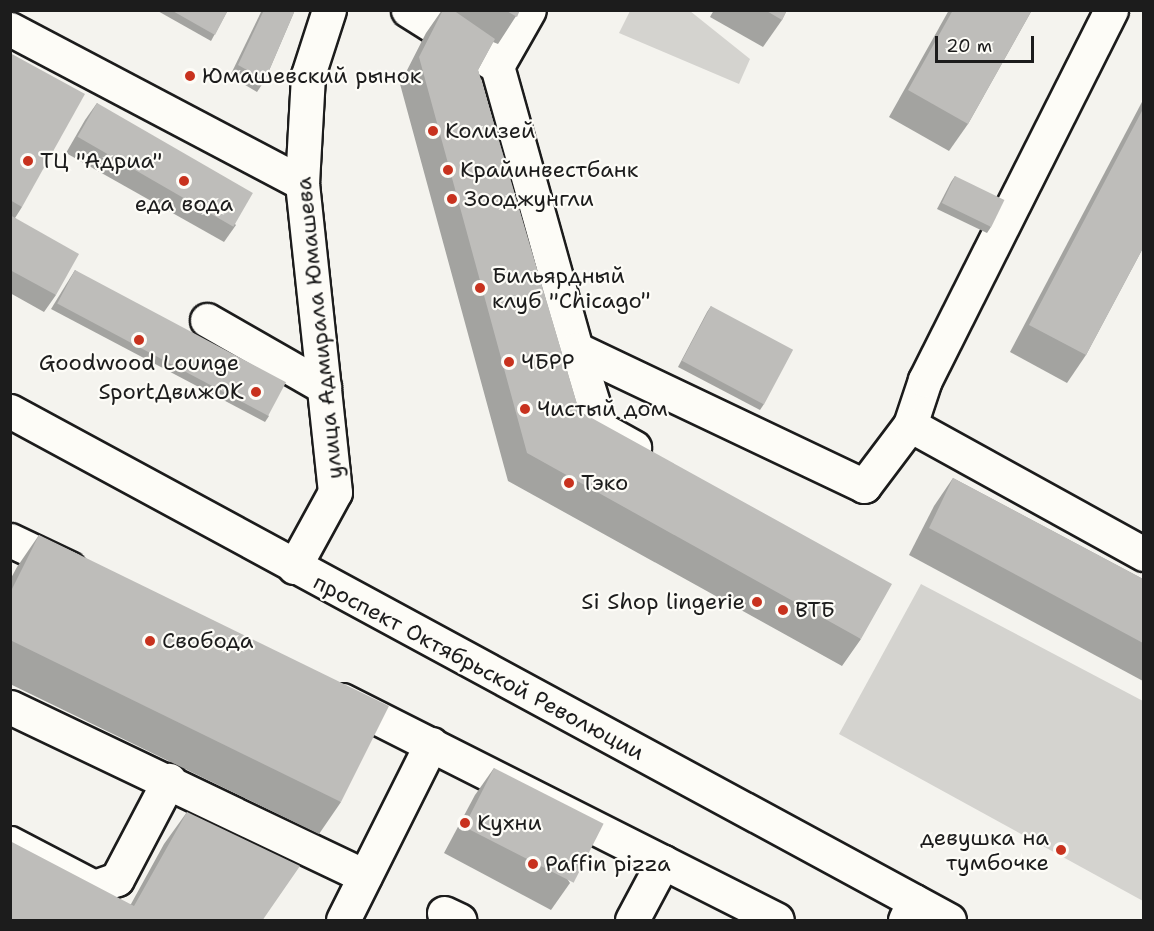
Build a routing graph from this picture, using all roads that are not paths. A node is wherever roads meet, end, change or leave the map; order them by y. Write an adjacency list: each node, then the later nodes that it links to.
1 (329, 10): 7 (main road, улица Адмирала Юмашева)
2 (408, 10): 6 (main road)
3 (529, 10): 6 (main road)
4 (1111, 10): 12 (main road)
5 (10, 29): 7 (main road)
6 (497, 66): 9 (main road)
7 (302, 183): 10 (main road, улица Адмирала Юмашева)
8 (207, 320): 10 (main road)
9 (576, 349): 12 (main road); 13 (main road)
10 (324, 387): 16 (main road, улица Адмирала Юмашева)
11 (10, 411): 16 (main road, проспект Октябрьской Революции)
12 (910, 425): 15 (main road)
13 (664, 463)
14 (10, 540): 17 (main road)
15 (1143, 554)
16 (294, 567): 25 (main road, проспект Октябрьской Революции)
17 (97, 582)
18 (313, 686): 20 (main road)
19 (10, 707): 21 (main road)
20 (431, 744): 23 (main road); 24 (main road)
21 (169, 780): 22 (main road); 24 (main road)
22 (10, 843)
23 (663, 862): 27 (main road); 28 (main road)
24 (365, 876): 26 (main road)
25 (910, 911): 29 (main road, проспект Октябрьской Революции)
26 (343, 921)
27 (632, 921)
28 (777, 921)
29 (949, 921)

